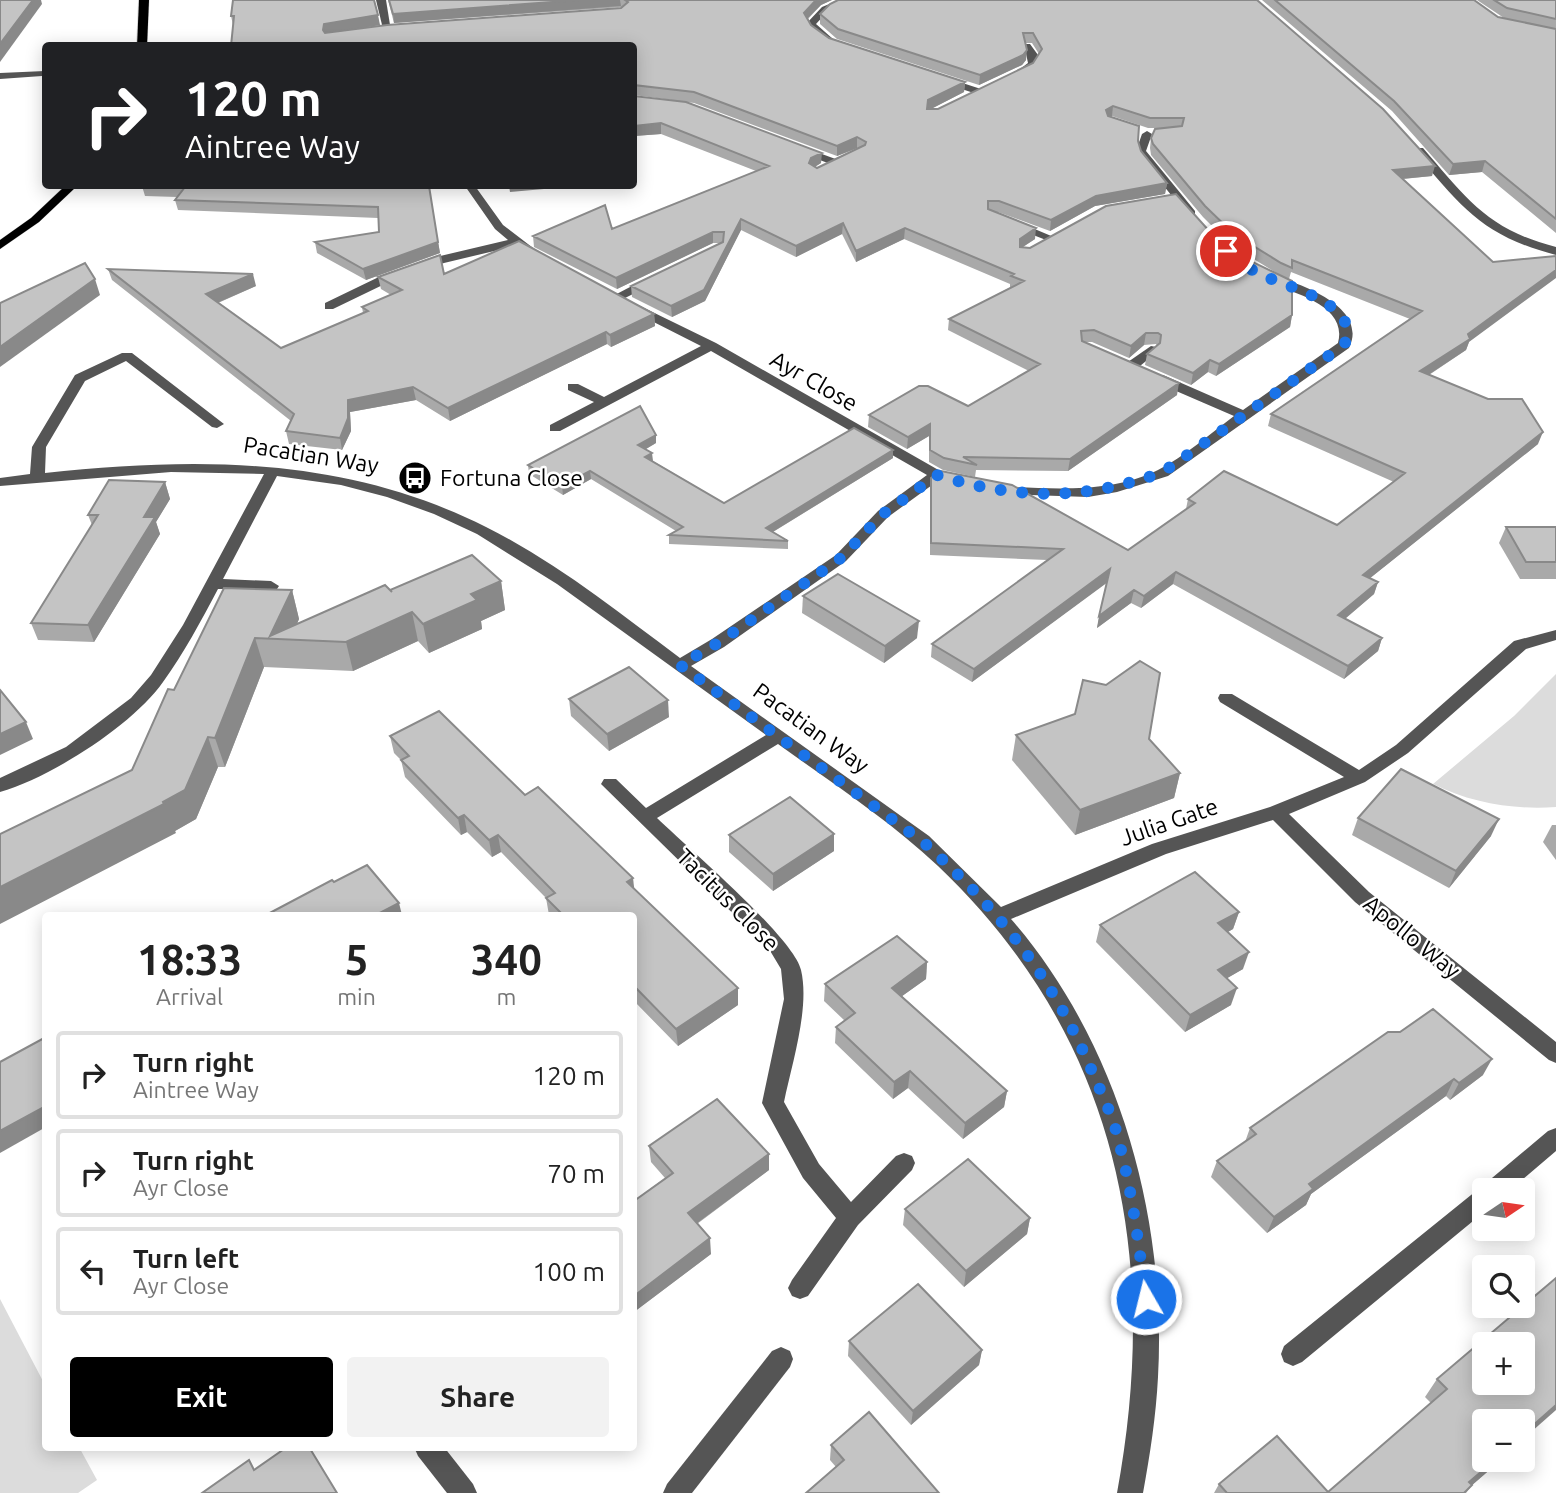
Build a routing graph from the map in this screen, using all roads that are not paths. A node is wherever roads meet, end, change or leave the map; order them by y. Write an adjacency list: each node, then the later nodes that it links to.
1 (144, 0): 7 (main road)
2 (381, 0): 5 (street)
3 (846, 0): 8 (street)
4 (402, 28): 5 (street)
5 (388, 29): 6 (street)
6 (377, 31)
7 (142, 42)
8 (833, 43)
9 (1027, 47): 13 (street)
10 (42, 73): 12 (street)
11 (928, 74): 13 (street)
12 (0, 76)
13 (990, 88): 14 (street)
14 (968, 98)
15 (1146, 132): 22 (street)
16 (1410, 139): 26 (street)
17 (787, 144): 18 (street)
18 (837, 163)
19 (68, 189): 24 (main road)
20 (473, 189): 23 (street)
21 (1004, 220): 25 (street)
22 (1201, 224)
23 (516, 242): 27 (street); 30 (street)
24 (0, 245)
25 (1033, 248)
26 (1556, 251)
27 (546, 261)
28 (1258, 273): 35 (street, Ayr Close)
29 (661, 276): 31 (street, Ayr Close)
30 (329, 306)
31 (712, 346): 34 (street); 39 (street, Ayr Close)
32 (1152, 350): 35 (street)
33 (573, 387): 34 (street)
34 (604, 402): 37 (street)
35 (1245, 416): 39 (street, Ayr Close)
36 (217, 424): 40 (street)
37 (555, 428)
38 (273, 470): 40 (street, Pacatian Way); 42 (street); 45 (street, Pacatian Way)
39 (937, 475): 45 (street)
40 (37, 478): 41 (street, Pacatian Way)
41 (0, 482)
42 (213, 584): 43 (street); 50 (street)
43 (271, 586)
44 (1556, 635): 48 (street, Julia Gate)
45 (680, 665): 47 (street, Pacatian Way)
46 (1226, 698): 48 (street)
47 (779, 735): 52 (street); 53 (street, Pacatian Way)
48 (1359, 778): 51 (street, Julia Gate)
49 (610, 785): 52 (street, Tacitus Close)
50 (0, 786)
51 (1276, 812): 53 (street, Julia Gate); 54 (street, Apollo Way)
52 (645, 817): 59 (street, Tacitus Close)
53 (998, 916): 66 (street, Pacatian Way)
54 (1556, 1054)
55 (1556, 1138): 57 (street)
56 (904, 1163): 59 (street)
57 (1508, 1178)
58 (1472, 1208): 61 (street)
59 (850, 1218): 60 (street)
60 (800, 1288)
61 (1293, 1354)
62 (781, 1359): 65 (street)
63 (430, 1451): 64 (street)
64 (464, 1493)
65 (676, 1493)
66 (1130, 1493)

